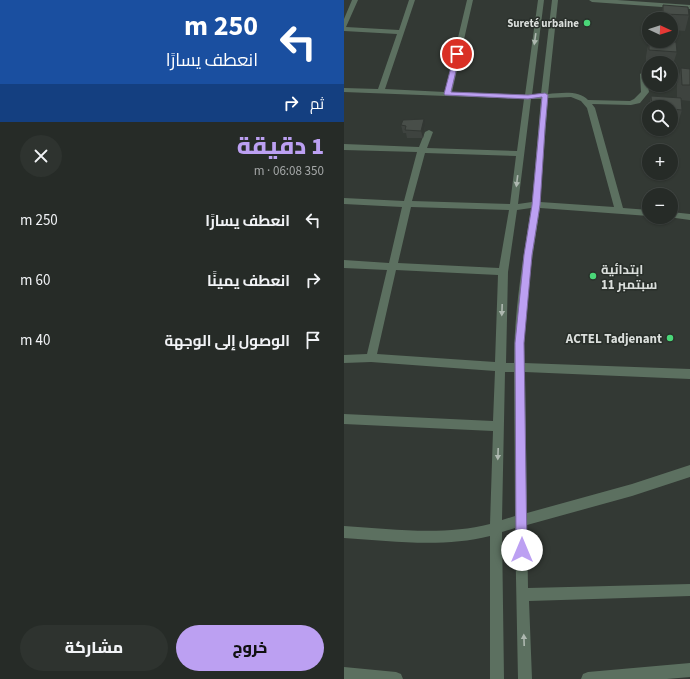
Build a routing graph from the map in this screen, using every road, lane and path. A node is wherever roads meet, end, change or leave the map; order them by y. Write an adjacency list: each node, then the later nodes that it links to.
1 (355, 0): 8 (street)
2 (412, 0): 10 (street)
3 (470, 0): 14 (street)
4 (541, 0): 16 (street, one-way to 16)
5 (555, 0): 15 (street)
6 (592, 0): 7 (street)
7 (690, 7)
8 (344, 26)
9 (344, 29): 10 (street)
10 (400, 32): 12 (street)
11 (344, 90): 12 (street)
12 (381, 91): 14 (street)
13 (645, 92): 17 (street)
14 (448, 94): 16 (street)
15 (545, 95): 16 (street); 17 (street); 24 (street)
16 (528, 97): 21 (street)
17 (588, 102): 26 (street)
18 (429, 132): 20 (street)
19 (344, 147): 20 (street)
20 (422, 150): 21 (street); 23 (street)
21 (520, 154): 25 (street, one-way to 25)
22 (344, 201): 23 (street)
23 (407, 204): 25 (street); 31 (street)
24 (536, 205): 25 (street); 26 (street); 36 (street)
25 (514, 207): 32 (street)
26 (619, 210): 27 (street)
27 (642, 212)
28 (678, 216): 29 (street)
29 (690, 217)
30 (344, 264): 31 (street)
31 (393, 266): 32 (street); 34 (street)
32 (503, 272): 35 (street, one-way to 35)
33 (344, 358): 34 (street)
34 (371, 358): 35 (street)
35 (500, 367): 36 (street); 39 (street)
36 (519, 367): 37 (street); 41 (street)
37 (690, 374)
38 (344, 418): 39 (street)
39 (499, 426): 42 (street, one-way to 42)
40 (690, 470): 41 (street)
41 (522, 520): 42 (street); 45 (street)
42 (496, 528): 43 (street); 50 (street)
43 (344, 532)
44 (690, 590): 45 (street)
45 (522, 595): 51 (street, one-way to 45)
46 (690, 670): 52 (street)
47 (344, 674): 48 (street)
48 (372, 678): 49 (street)
49 (396, 679)
50 (496, 679)
51 (525, 679)
52 (588, 679)

